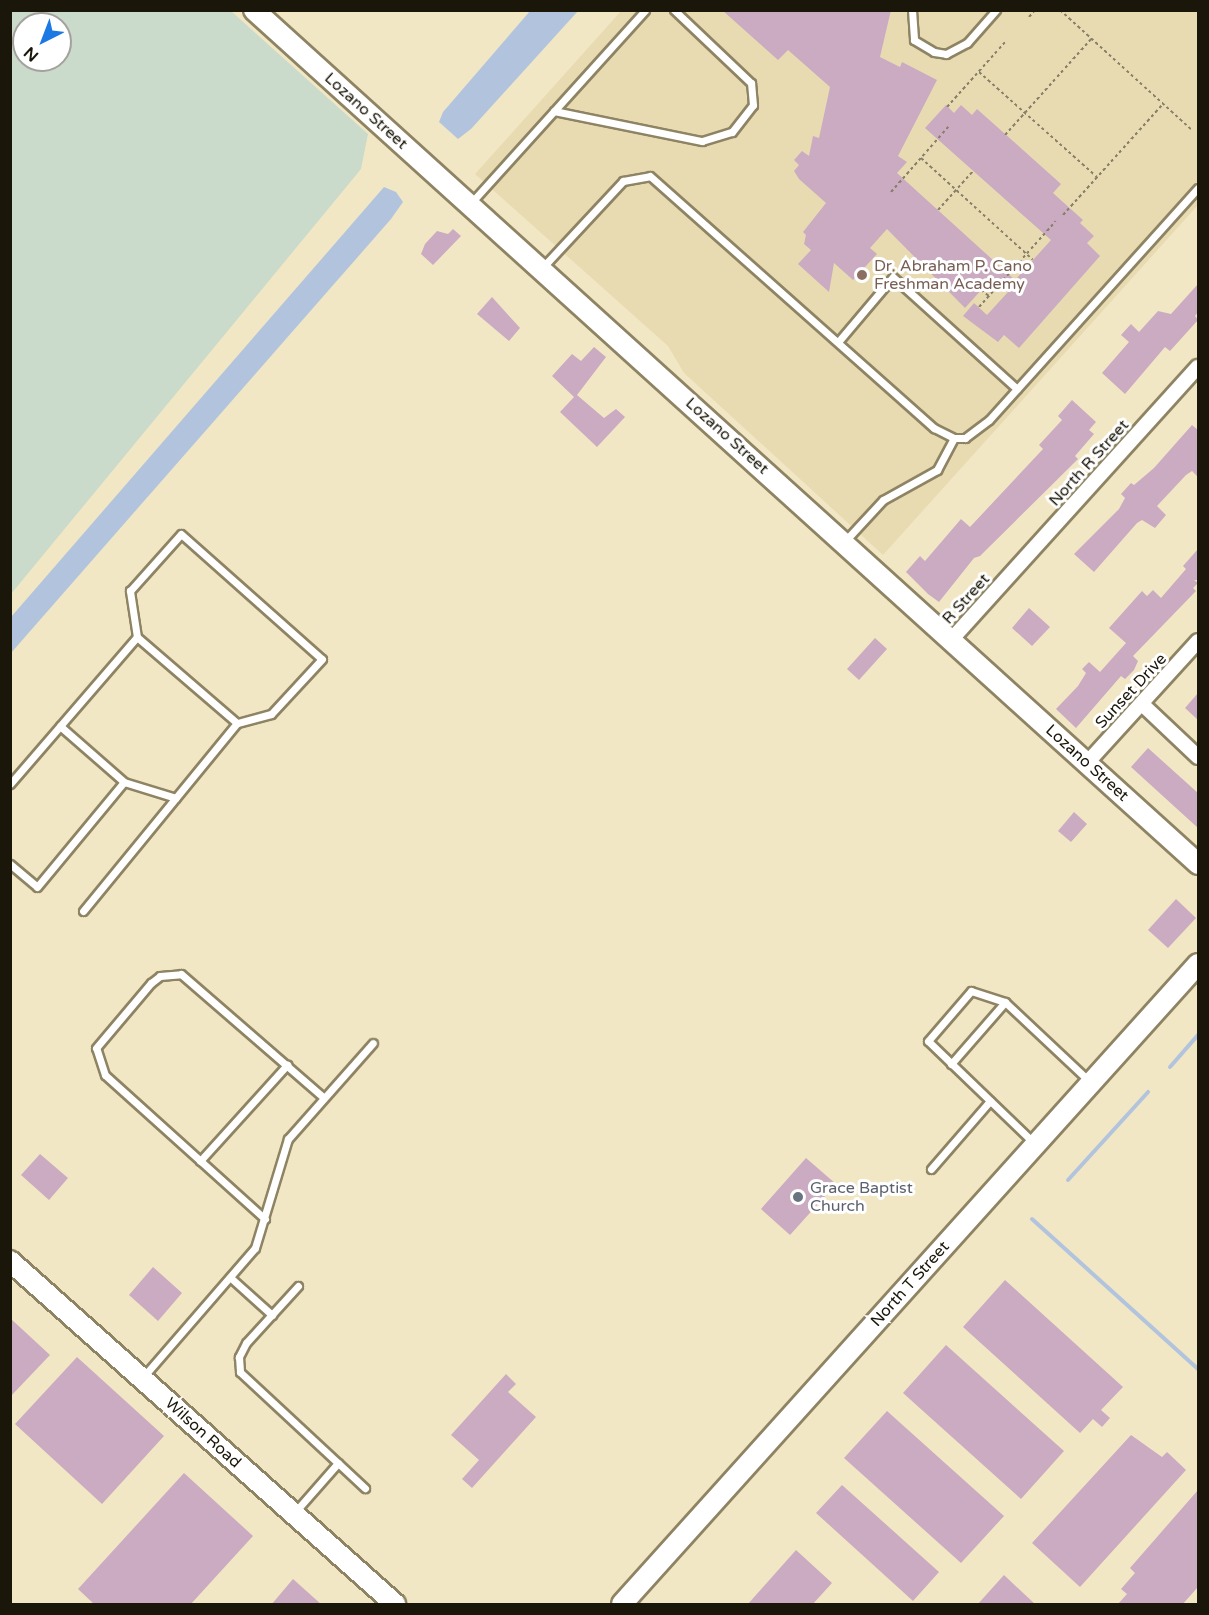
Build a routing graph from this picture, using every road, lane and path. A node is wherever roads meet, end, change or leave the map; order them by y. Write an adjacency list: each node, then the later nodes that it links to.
1 (254, 10): 25 (street, Lozano Street)
2 (645, 10): 14 (lane)
3 (674, 10): 14 (lane)
4 (912, 10): 5 (lane)
5 (996, 10)
6 (1035, 10): 8 (path)
7 (1060, 10): 9 (path)
8 (1029, 17)
9 (1092, 39): 12 (path); 15 (path)
10 (1006, 41): 11 (path)
11 (979, 72): 13 (path); 15 (path)
12 (1163, 104): 17 (path); 21 (path)
13 (947, 107)
14 (554, 111): 25 (lane)
15 (1025, 113): 18 (path); 21 (path)
16 (950, 126): 19 (path)
17 (1191, 129)
18 (1005, 135)
19 (921, 158): 23 (path); 24 (path)
20 (973, 171): 23 (path)
21 (1097, 177): 27 (path)
22 (1198, 188): 37 (lane)
23 (956, 190): 26 (path); 29 (path)
24 (891, 192)
25 (470, 204): 31 (street, Lozano Street)
26 (938, 210)
27 (1064, 215)
28 (1056, 221): 29 (path)
29 (1027, 254): 30 (path); 33 (path)
30 (1033, 260)
31 (542, 268): 35 (lane); 39 (street, Lozano Street)
32 (981, 290): 33 (path)
33 (989, 296): 34 (path)
34 (979, 307)
35 (838, 342): 37 (lane); 38 (lane)
36 (1198, 367): 40 (street, North R Street)
37 (1017, 389): 38 (lane)
38 (954, 438): 39 (lane)
39 (844, 542): 42 (street, Lozano Street)
40 (1005, 581): 42 (street, R Street)
41 (137, 637): 45 (lane); 45 (lane); 46 (lane)
42 (951, 640): 48 (street, Lozano Street)
43 (1198, 641): 44 (street, Sunset Drive)
44 (1142, 704): 47 (street); 48 (street, Sunset Drive)
45 (237, 723): 51 (lane)
46 (60, 726): 49 (lane); 50 (lane)
47 (1198, 757)
48 (1087, 763): 53 (street, Lozano Street)
49 (124, 782): 51 (lane); 52 (lane)
50 (10, 784)
51 (176, 798): 54 (lane)
52 (10, 864)
53 (1198, 864)
54 (83, 911)
55 (1198, 964): 60 (street, North T Street)
56 (1005, 1002): 58 (lane); 58 (lane); 60 (lane)
57 (373, 1043): 61 (lane)
58 (951, 1064): 62 (lane)
59 (287, 1065): 61 (lane); 64 (lane); 64 (lane)
60 (1091, 1083): 63 (street, North T Street)
61 (323, 1097): 66 (lane)
62 (990, 1101): 63 (lane); 65 (lane)
63 (1036, 1145): 76 (street, North T Street)
64 (200, 1161): 66 (lane)
65 (931, 1169)
66 (265, 1219): 68 (lane)
67 (10, 1261): 71 (street, Wilson Road)
68 (232, 1279): 70 (lane); 71 (lane)
69 (298, 1286): 70 (lane)
70 (272, 1315): 72 (lane)
71 (142, 1378): 74 (street, Wilson Road)
72 (338, 1463): 73 (lane); 74 (lane)
73 (365, 1488)
74 (293, 1514): 75 (street, Wilson Road)
75 (395, 1605)
76 (622, 1605)

